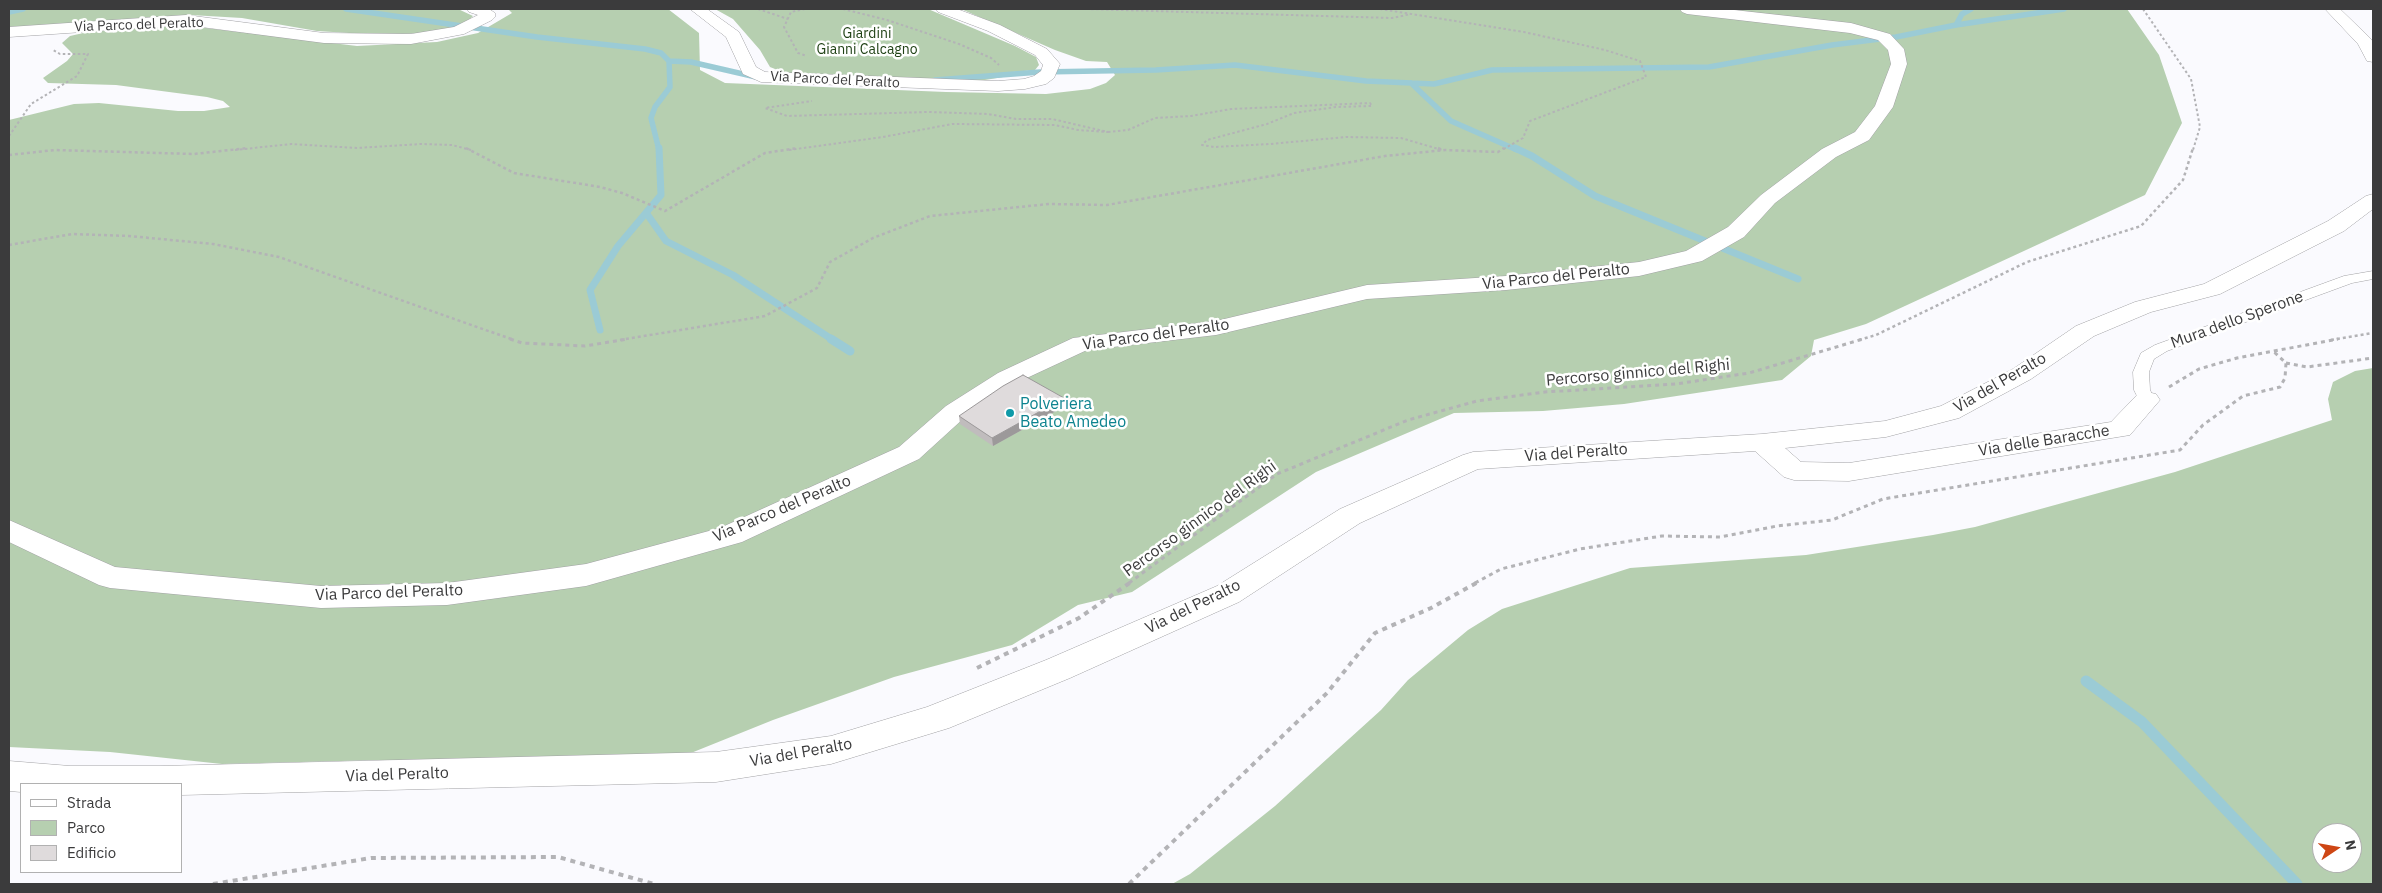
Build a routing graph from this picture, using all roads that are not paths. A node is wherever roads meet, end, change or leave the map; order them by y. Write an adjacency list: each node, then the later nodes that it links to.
1 (698, 9): 2 (street, Via Parco del Peralto)
2 (943, 9)
3 (1687, 9): 12 (street, Via Parco del Peralto)
4 (2332, 9): 7 (street)
5 (480, 11): 6 (street, Via Parco del Peralto)
6 (9, 32)
7 (2373, 57)
8 (2373, 200): 11 (street, Via del Peralto)
9 (2373, 274): 10 (lane, Mura dello Sperone)
10 (2147, 400): 11 (street, Via delle Baracche)
11 (1762, 442): 13 (street, Via del Peralto)
12 (9, 530)
13 (9, 776)

